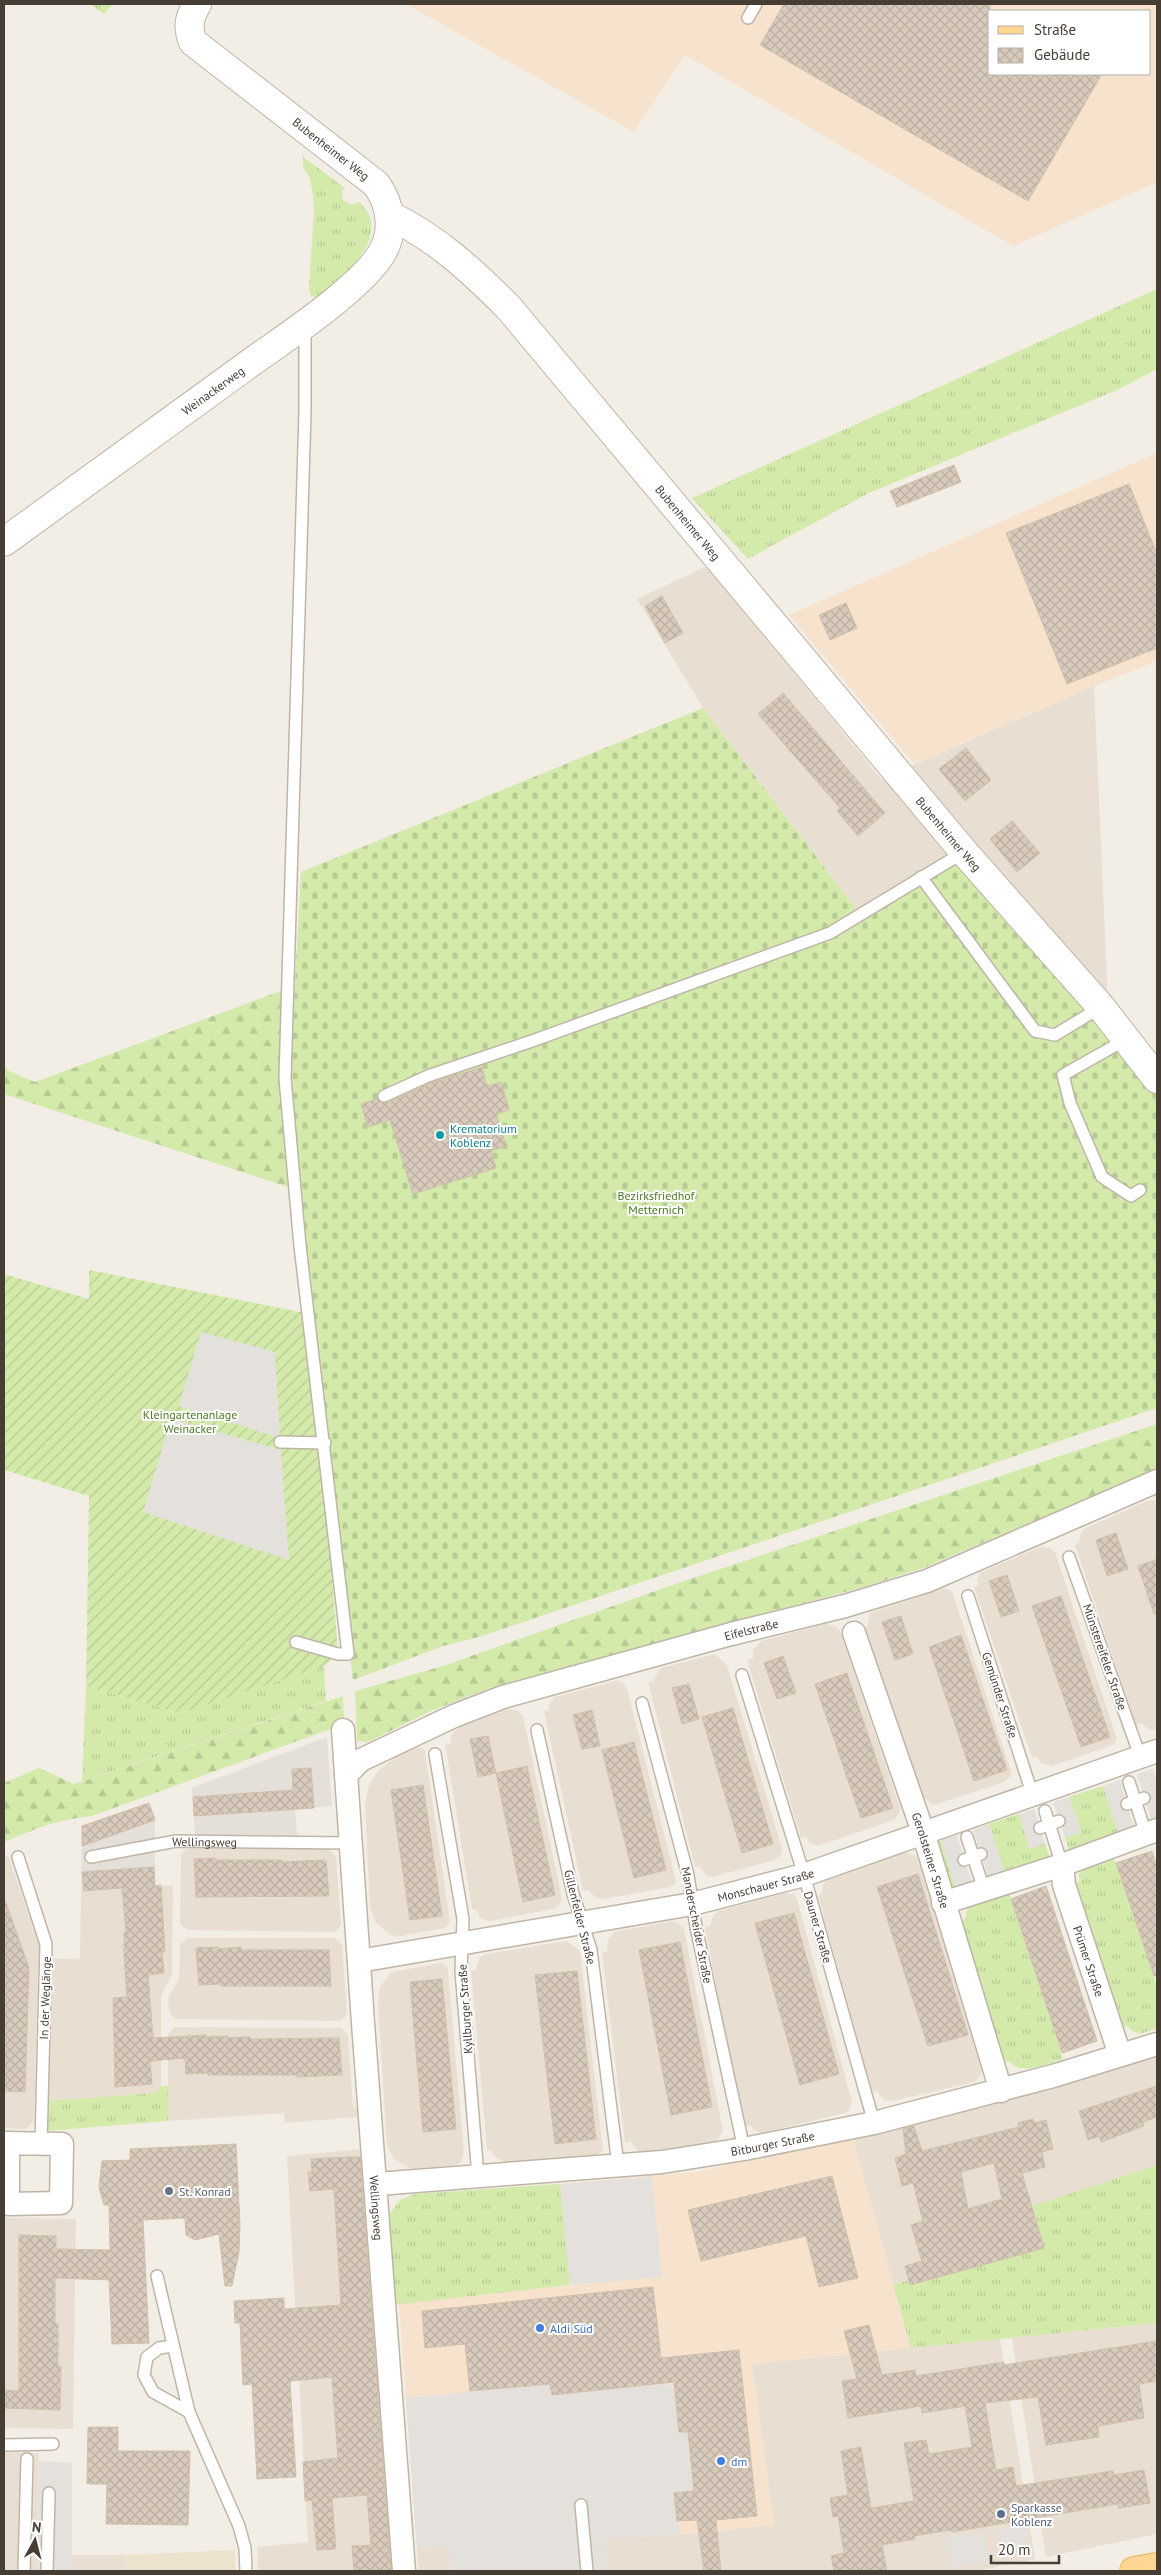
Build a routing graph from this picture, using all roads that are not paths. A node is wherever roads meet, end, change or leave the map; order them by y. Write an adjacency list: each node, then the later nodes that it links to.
1 (756, 4): 3 (lane)
2 (194, 10): 4 (street, Bubenheimer Weg)
3 (748, 18)
4 (389, 215): 5 (street, Weinackerweg); 7 (street, Bubenheimer Weg)
5 (304, 324): 6 (street, Weinackerweg); 15 (lane)
6 (4, 542)
7 (964, 852): 8 (lane); 9 (street, Bubenheimer Weg)
8 (921, 878): 9 (lane); 12 (lane)
9 (1101, 1006): 10 (street, Bubenheimer Weg)
10 (1125, 1040): 11 (street, Bubenheimer Weg); 13 (lane)
11 (1157, 1079)
12 (384, 1096)
13 (1140, 1190)
14 (280, 1442): 15 (lane)
15 (325, 1443): 20 (lane)
16 (1157, 1482): 27 (street, Eifelstraße)
17 (1069, 1557): 25 (lane, Münstereifeler Straße)
18 (968, 1596): 29 (lane, Gemünder Straße)
19 (854, 1634): 30 (street, Gerolsteiner Straße)
20 (296, 1642)
21 (742, 1675): 37 (lane, Dauner Straße)
22 (642, 1703): 40 (lane, Manderscheider Straße)
23 (343, 1730): 27 (street, Wellingsweg)
24 (537, 1730): 41 (lane, Gillenfelder Straße)
25 (1153, 1752): 29 (street, Monschauer Straße)
26 (435, 1754): 42 (lane, Kyllburger Straße)
27 (346, 1775): 33 (street, Wellingsweg)
28 (1129, 1782): 31 (lane)
29 (1038, 1802): 30 (street, Monschauer Straße); 36 (lane, Gemünder Straße)
30 (923, 1832): 37 (street, Monschauer Straße); 39 (street, Gerolsteiner Straße)
31 (1151, 1832): 36 (street)
32 (967, 1837): 38 (lane)
33 (350, 1843): 34 (lane, Wellingsweg); 43 (street, Wellingsweg)
34 (91, 1856)
35 (18, 1857): 49 (lane, In der Weglänge)
36 (1062, 1865): 38 (street); 45 (street, Prümer Straße)
37 (804, 1876): 40 (street, Monschauer Straße); 47 (lane, Dauner Straße)
38 (984, 1890): 39 (street)
39 (943, 1903): 46 (street, Gerolsteiner Straße)
40 (692, 1904): 41 (street, Monschauer Straße); 50 (lane, Manderscheider Straße)
41 (582, 1922): 42 (street, Monschauer Straße); 51 (lane, Gillenfelder Straße)
42 (462, 1944): 43 (street, Monschauer Straße); 52 (lane, Kyllburger Straße)
43 (359, 1961): 53 (street, Wellingsweg)
44 (1157, 2044): 45 (street, Bitburger Straße)
45 (1120, 2055): 46 (street, Bitburger Straße)
46 (1001, 2091): 47 (street, Bitburger Straße)
47 (874, 2123): 50 (street, Bitburger Straße)
48 (6, 2143): 49 (street); 49 (street)
49 (41, 2144)
50 (744, 2148): 51 (street, Bitburger Straße)
51 (618, 2164): 52 (street, Bitburger Straße)
52 (478, 2176): 53 (street, Bitburger Straße)
53 (377, 2184): 66 (street, Wellingsweg)
54 (157, 2276): 55 (lane)
55 (173, 2346): 56 (lane); 56 (lane)
56 (189, 2412): 65 (lane)
57 (53, 2444): 58 (lane)
58 (4, 2445)
59 (27, 2459): 63 (lane)
60 (49, 2493): 64 (lane)
61 (582, 2505): 67 (lane)
62 (1157, 2567): 68 (main road)
63 (24, 2571)
64 (46, 2571)
65 (246, 2571)
66 (404, 2571)
67 (588, 2571)
68 (1134, 2571)

